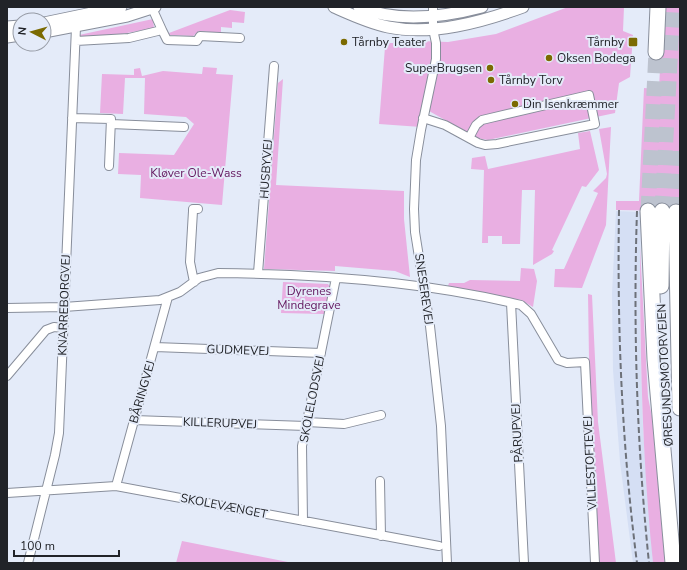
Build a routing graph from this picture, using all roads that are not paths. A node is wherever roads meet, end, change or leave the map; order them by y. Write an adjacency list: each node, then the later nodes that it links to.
1 (121, 7): 9 (street)
2 (154, 7): 10 (street); 12 (street)
3 (334, 7): 11 (street)
4 (360, 7): 8 (street)
5 (482, 7): 8 (street)
6 (523, 7): 11 (street)
7 (658, 7): 16 (highway)
8 (432, 11): 11 (street, SNESEREVEJ)
9 (52, 21)
10 (76, 27): 13 (street); 15 (street, KNARREBORGVEJ)
11 (433, 29): 19 (street, SNESEREVEJ)
12 (162, 30): 14 (street); 15 (street)
13 (52, 31)
14 (240, 38)
15 (76, 41): 18 (street, KNARREBORGVEJ)
16 (656, 52)
17 (274, 66): 26 (street, HUSBYVEJ)
18 (72, 118): 20 (street); 32 (street, KNARREBORGVEJ)
19 (423, 118): 22 (street); 29 (street, SNESEREVEJ)
20 (111, 124): 21 (street); 23 (street)
21 (184, 127)
22 (469, 138): 22 (street)
23 (109, 166)
24 (198, 209): 28 (street)
25 (662, 211): 38 (highway, ØRESUNDSMOTORVEJEN); 53 (highway); 54 (highway, ØRESUNDSMOTORVEJEN)
26 (258, 273): 27 (street); 28 (street)
27 (336, 278): 29 (street); 36 (street, SKOLELODSVEJ)
28 (194, 282): 30 (street)
29 (424, 287): 31 (street); 50 (street, SNESEREVEJ)
30 (168, 297): 32 (street); 35 (street, BÅRINGVEJ)
31 (511, 303): 51 (street, PÅRUPVEJ); 52 (street, VILLESTOFTEVEJ)
32 (64, 307): 33 (street); 34 (street, KNARREBORGVEJ)
33 (7, 308)
34 (63, 328): 37 (street); 44 (street, KNARREBORGVEJ)
35 (155, 347): 36 (street, GUDMEVEJ); 40 (street, BÅRINGVEJ)
36 (321, 353): 41 (street, SKOLELODSVEJ)
37 (7, 376)
38 (680, 408)
39 (381, 415): 41 (street, KILLERUPVEJ)
40 (134, 420): 41 (street, KILLERUPVEJ); 43 (street, BÅRINGVEJ)
41 (307, 424): 46 (street, SKOLELODSVEJ)
42 (380, 481): 47 (street)
43 (116, 486): 44 (street, SKOLEVÆNGET); 46 (street, SKOLEVÆNGET)
44 (46, 491): 45 (street, SKOLEVÆNGET); 49 (street, KNARREBORGVEJ)
45 (7, 493)
46 (303, 521): 47 (street, SKOLEVÆNGET)
47 (381, 536): 48 (street, SKOLEVÆNGET)
48 (439, 546)
49 (28, 563)
50 (447, 563)
51 (524, 563)
52 (595, 563)
53 (673, 563)
54 (678, 563)

